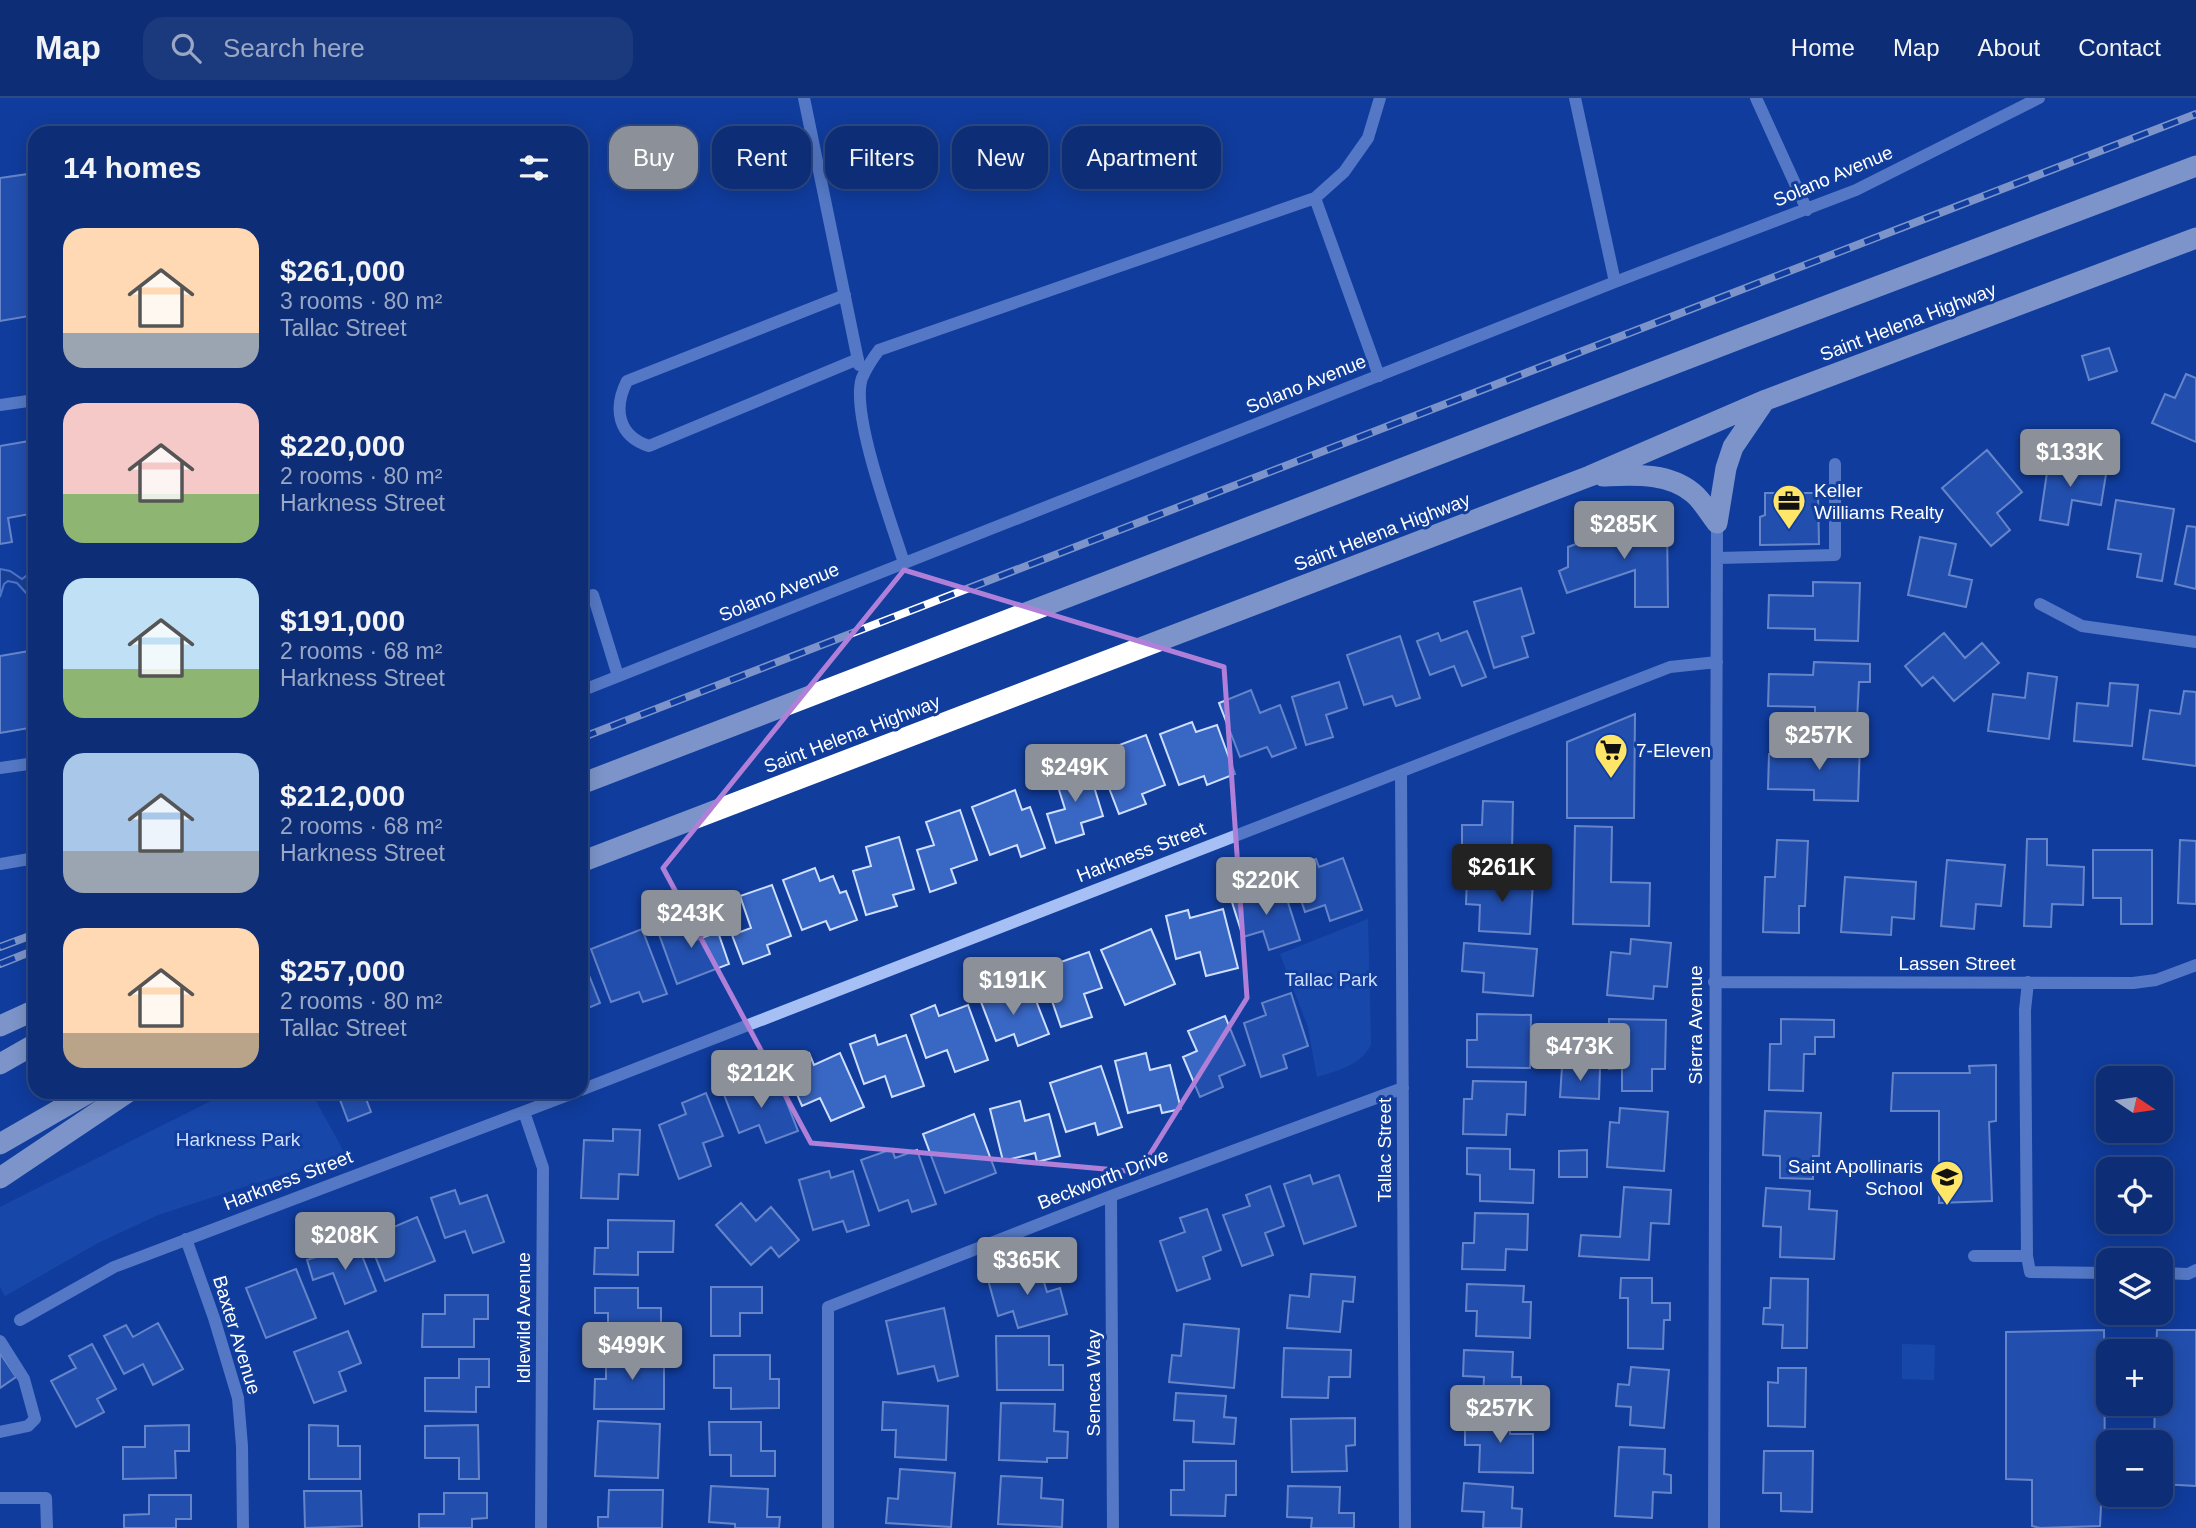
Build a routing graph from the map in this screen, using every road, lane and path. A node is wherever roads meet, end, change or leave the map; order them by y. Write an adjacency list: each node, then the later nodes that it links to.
1 (804, 98): 11 (street)
2 (1380, 98): 7 (street)
3 (1575, 98): 10 (street)
4 (1756, 98): 8 (street)
5 (2039, 98): 8 (street, Solano Avenue)
6 (2196, 166): 32 (highway)
7 (1315, 198): 13 (street); 14 (street)
8 (1807, 209): 10 (street, Solano Avenue)
9 (2196, 238): 15 (highway, Saint Helena Highway)
10 (1615, 282): 13 (street, Solano Avenue)
11 (845, 295): 12 (street); 12 (street)
12 (858, 359): 14 (street)
13 (1379, 376): 22 (street, Solano Avenue)
14 (862, 379): 22 (street)
15 (1766, 400): 19 (highway, Saint Helena Highway); 20 (highway)
16 (28, 401): 17 (street)
17 (0, 405)
18 (1835, 464): 21 (street)
19 (1590, 476): 20 (highway); 34 (highway, Saint Helena Highway)
20 (1717, 523): 21 (street, Sierra Avenue)
21 (1717, 558): 26 (street, Sierra Avenue)
22 (904, 563): 27 (street, Solano Avenue)
23 (593, 596): 27 (street)
24 (2040, 604): 25 (street)
25 (2196, 642)
26 (1717, 662): 31 (street, Harkness Street); 37 (street, Sierra Avenue)
27 (618, 676): 28 (street, Solano Avenue)
28 (588, 688)
29 (28, 764): 30 (street)
30 (0, 768)
31 (1401, 772): 43 (street, Harkness Street); 44 (street, Tallac Street)
32 (588, 781)
33 (28, 859): 35 (street)
34 (588, 859)
35 (0, 864)
36 (2196, 965): 38 (street, Lassen Street)
37 (1714, 982): 38 (street, Lassen Street); 68 (street, Sierra Avenue)
38 (2028, 982): 54 (street)
39 (28, 1013): 40 (highway)
40 (0, 1026)
41 (28, 1048): 42 (highway)
42 (0, 1064)
43 (588, 1087)
44 (1403, 1088): 51 (street, Beckworth Drive); 67 (street, Tallac Street)
45 (78, 1099): 49 (highway)
46 (118, 1099): 50 (highway)
47 (558, 1099): 48 (street, Harkness Street)
48 (524, 1112): 52 (street, Harkness Street); 64 (street, Idlewild Avenue)
49 (0, 1144)
50 (0, 1178)
51 (1111, 1196): 65 (street, Beckworth Drive); 66 (street, Seneca Way)
52 (186, 1239): 58 (street, Harkness Street); 63 (street, Baxter Avenue)
53 (1974, 1256): 54 (street)
54 (2027, 1256): 56 (street)
55 (2196, 1270): 57 (street)
56 (2096, 1273)
57 (2173, 1273)
58 (20, 1320)
59 (0, 1341): 60 (street)
60 (0, 1432)
61 (0, 1498): 62 (street)
62 (47, 1528)
63 (243, 1528)
64 (541, 1528)
65 (828, 1528)
66 (1113, 1528)
67 (1405, 1528)
68 (1714, 1528)

